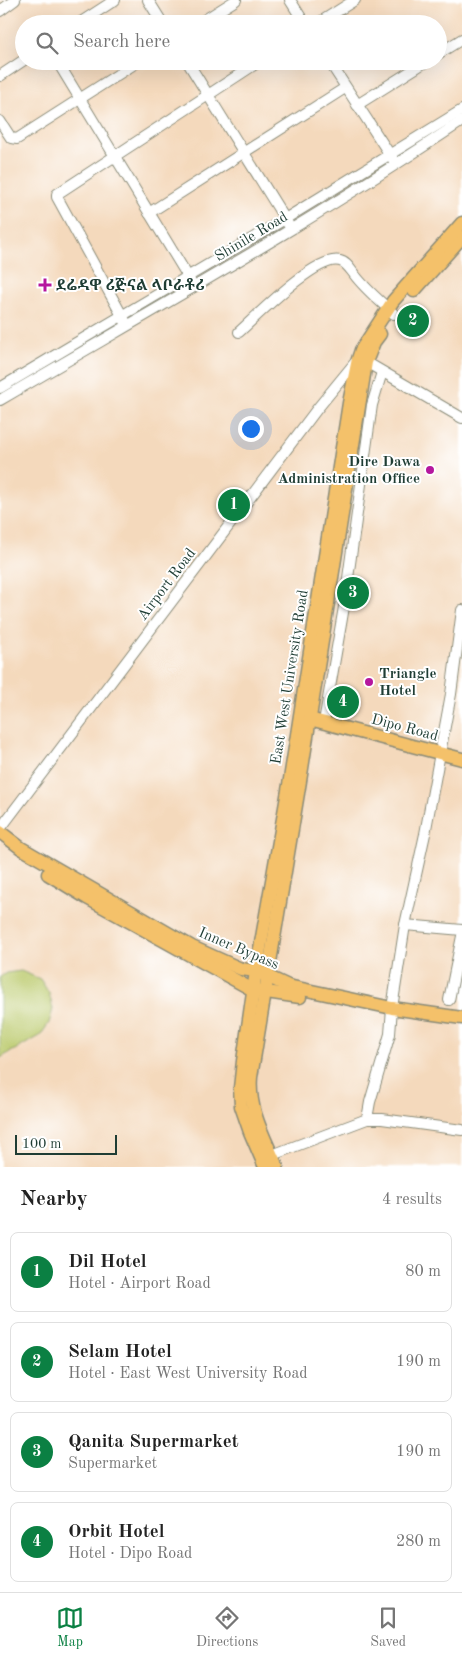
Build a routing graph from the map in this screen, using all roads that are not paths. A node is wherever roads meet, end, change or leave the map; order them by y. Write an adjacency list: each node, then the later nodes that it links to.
1 (15, 0): 7 (street)
2 (115, 0): 8 (street)
3 (148, 0): 9 (street)
4 (236, 0): 10 (street)
5 (290, 0): 11 (street)
6 (354, 0): 12 (street)
7 (0, 11)
8 (92, 15)
9 (157, 15)
10 (212, 15)
11 (299, 15)
12 (331, 15)
13 (462, 39): 14 (street)
14 (447, 48)
15 (15, 66): 22 (street)
16 (62, 70): 25 (street)
17 (125, 70): 25 (street)
18 (193, 70): 24 (street)
19 (246, 70): 24 (street)
20 (334, 70): 23 (street)
21 (413, 70): 26 (street)
22 (0, 76)
23 (345, 88): 26 (street); 30 (street)
24 (209, 95): 30 (street); 32 (street)
25 (79, 100): 28 (street); 32 (street)
26 (357, 106): 31 (street)
27 (462, 110): 31 (street, Shinile Road)
28 (0, 121)
29 (462, 121): 33 (street, Shinile Road)
30 (244, 153): 34 (street); 35 (street)
31 (390, 155): 33 (street); 35 (street, Shinile Road)
32 (115, 157): 34 (street); 42 (street)
33 (397, 165): 37 (street, Shinile Road)
34 (149, 213): 39 (street)
35 (285, 219): 37 (street); 39 (street, Shinile Road)
36 (462, 223): 41 (main road, East West University Road)
37 (291, 230): 40 (street, Shinile Road)
38 (462, 237): 41 (main road, East West University Road)
39 (188, 276): 40 (street); 42 (street, Shinile Road)
40 (195, 286): 43 (street, Shinile Road)
41 (391, 311): 44 (street); 45 (main road, East West University Road)
42 (122, 316): 43 (street); 47 (street, Shinile Road)
43 (128, 325): 48 (street, Shinile Road)
44 (239, 332)
45 (362, 361): 46 (street); 53 (main road, East West University Road); 57 (street, Airport Road)
46 (382, 372): 49 (street); 54 (street)
47 (0, 388)
48 (0, 400)
49 (462, 418)
50 (462, 610): 51 (street)
51 (451, 694): 52 (street); 55 (street)
52 (462, 696)
53 (305, 718): 54 (main road, Dipo Road); 62 (main road, East West University Road); 63 (main road, East West University Road)
54 (324, 722): 55 (main road, Dipo Road)
55 (439, 753): 56 (main road, Dipo Road); 59 (street)
56 (462, 759)
57 (0, 831): 62 (main road, Inner Bypass)
58 (0, 843): 64 (main road, Inner Bypass)
59 (405, 925): 60 (street); 66 (street)
60 (462, 930)
61 (462, 936): 65 (street)
62 (256, 971): 63 (main road, Inner Bypass); 64 (main road, East West University Road)
63 (268, 977): 64 (main road, East West University Road); 66 (main road, Inner Bypass)
64 (259, 991): 66 (main road, Inner Bypass); 71 (main road, East West University Road); 72 (main road, East West University Road)
65 (448, 1000)
66 (392, 1012): 67 (main road, Inner Bypass); 68 (main road, Inner Bypass); 69 (street)
67 (462, 1018)
68 (462, 1026)
69 (367, 1119): 70 (street); 71 (street)
70 (462, 1130)
71 (272, 1154): 73 (main road, East West University Road)
72 (265, 1167)
73 (278, 1167)

